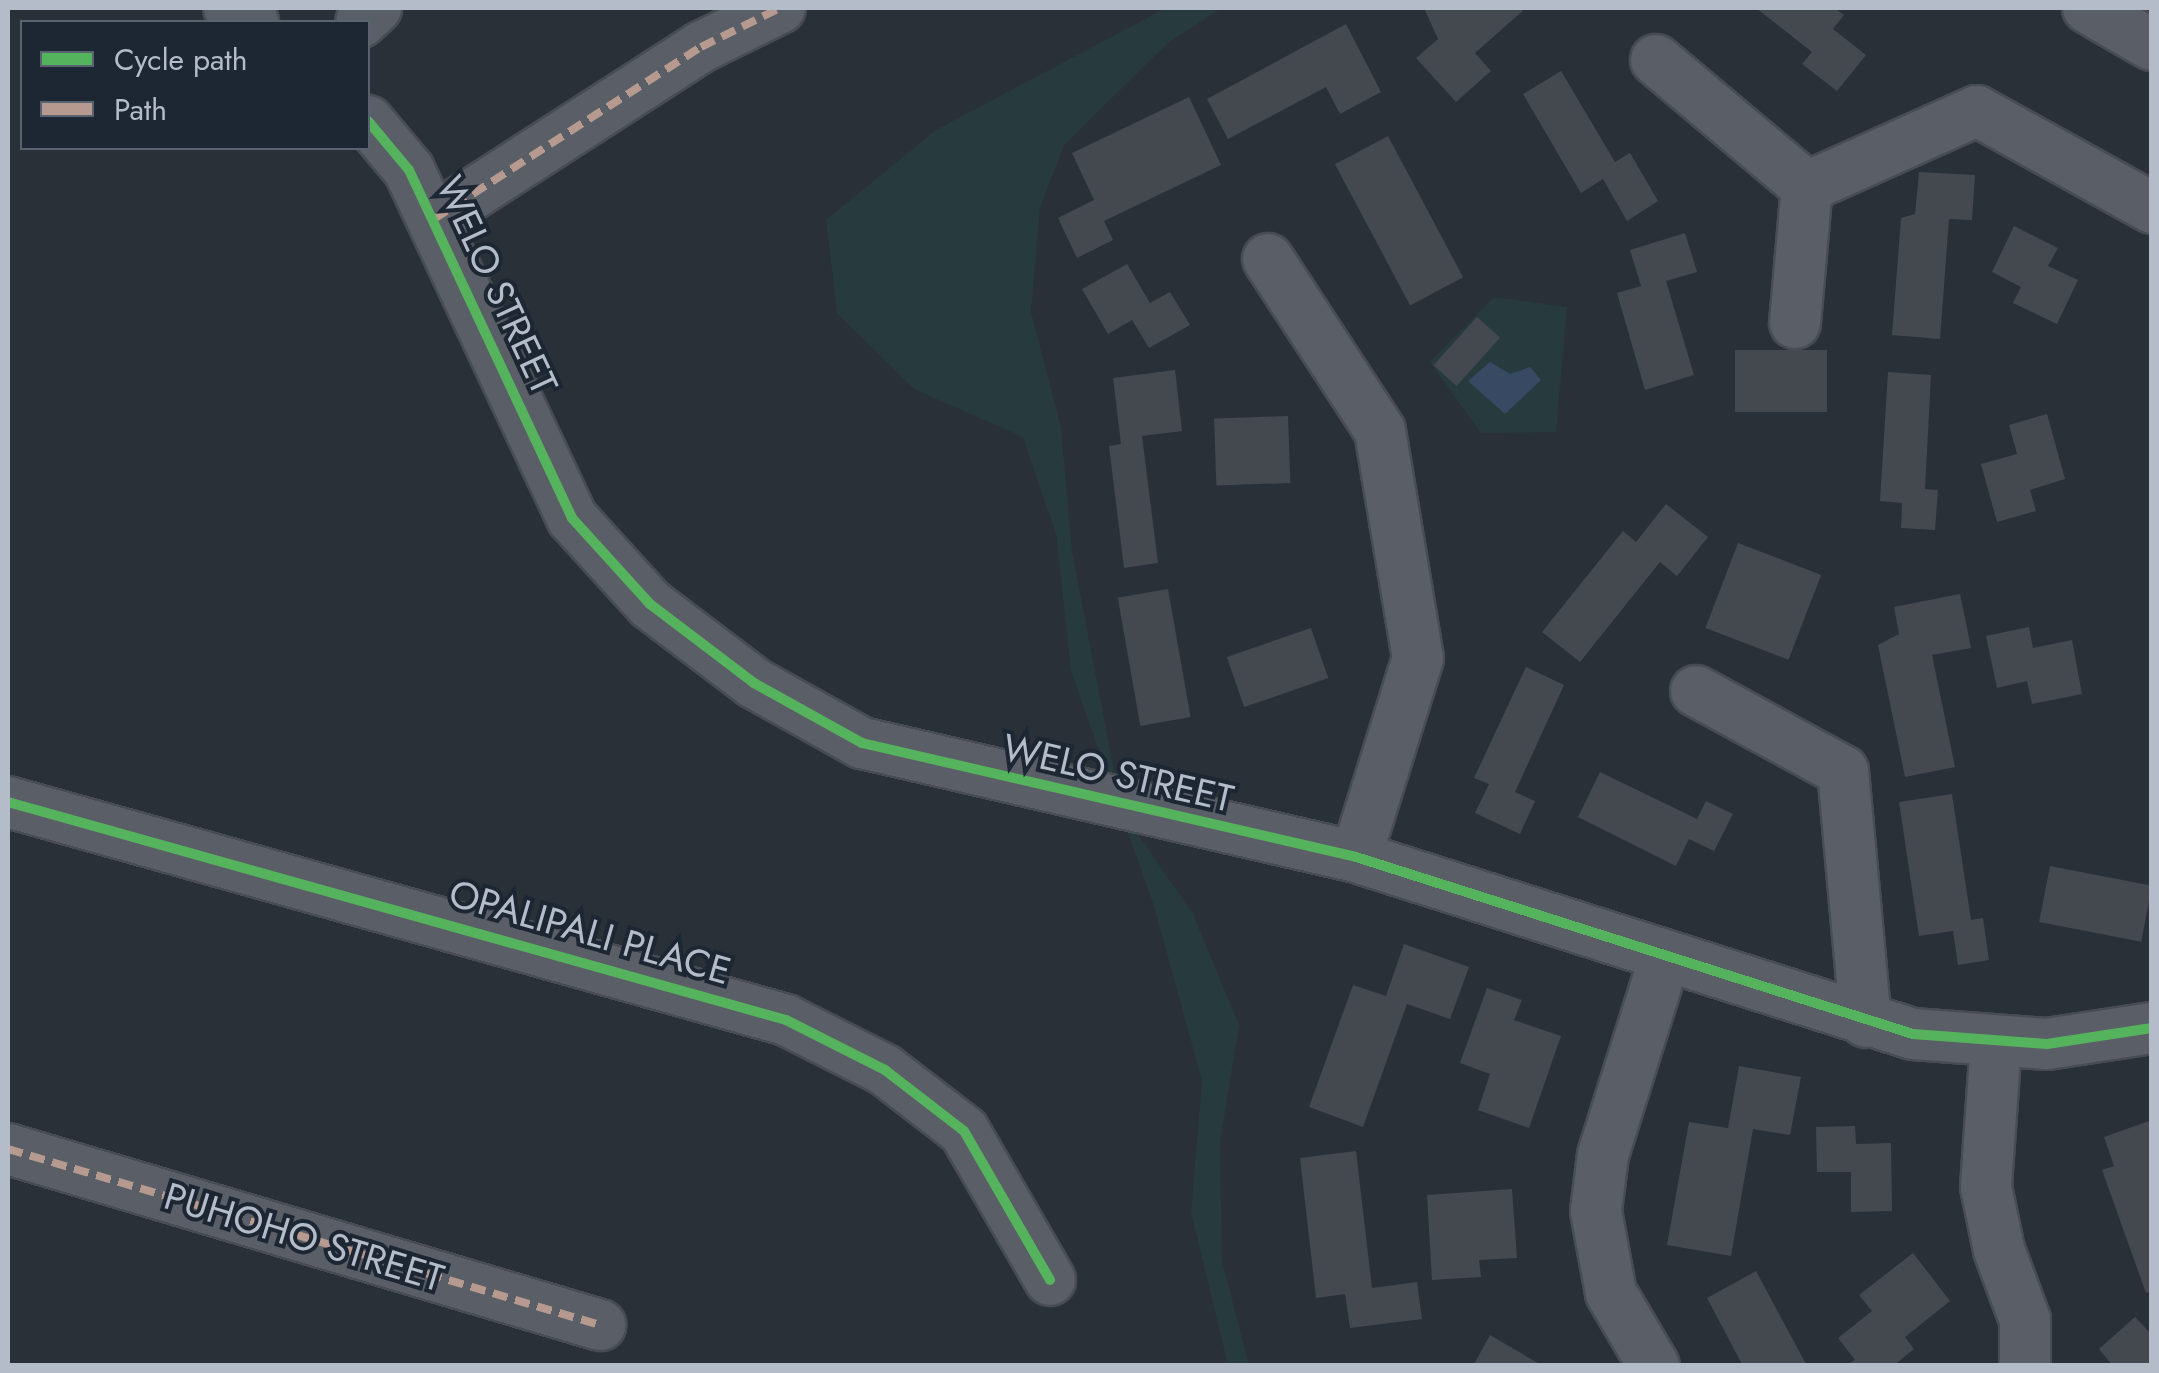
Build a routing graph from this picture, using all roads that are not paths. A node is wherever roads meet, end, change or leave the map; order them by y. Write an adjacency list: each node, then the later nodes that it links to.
1 (780, 8): 8 (street)
2 (2088, 8): 3 (street)
3 (2152, 45)
4 (1656, 60): 6 (street)
5 (370, 123): 8 (street, WELO STREET)
6 (1808, 186): 7 (street); 10 (street)
7 (2152, 208)
8 (434, 219): 13 (street, WELO STREET)
9 (1268, 259): 13 (street)
10 (1795, 323)
11 (1696, 691): 15 (street)
12 (8, 802): 19 (street, OPALIPALI PLACE)
13 (1356, 857): 14 (street, WELO STREET)
14 (1665, 957): 15 (street, WELO STREET); 21 (street)
15 (1866, 1022): 17 (street, WELO STREET)
16 (2152, 1028): 17 (street, WELO STREET)
17 (1996, 1043): 22 (street)
18 (8, 1148): 20 (street, PUHOHO STREET)
19 (1050, 1280)
20 (600, 1325)
21 (1654, 1366)
22 (2025, 1366)

